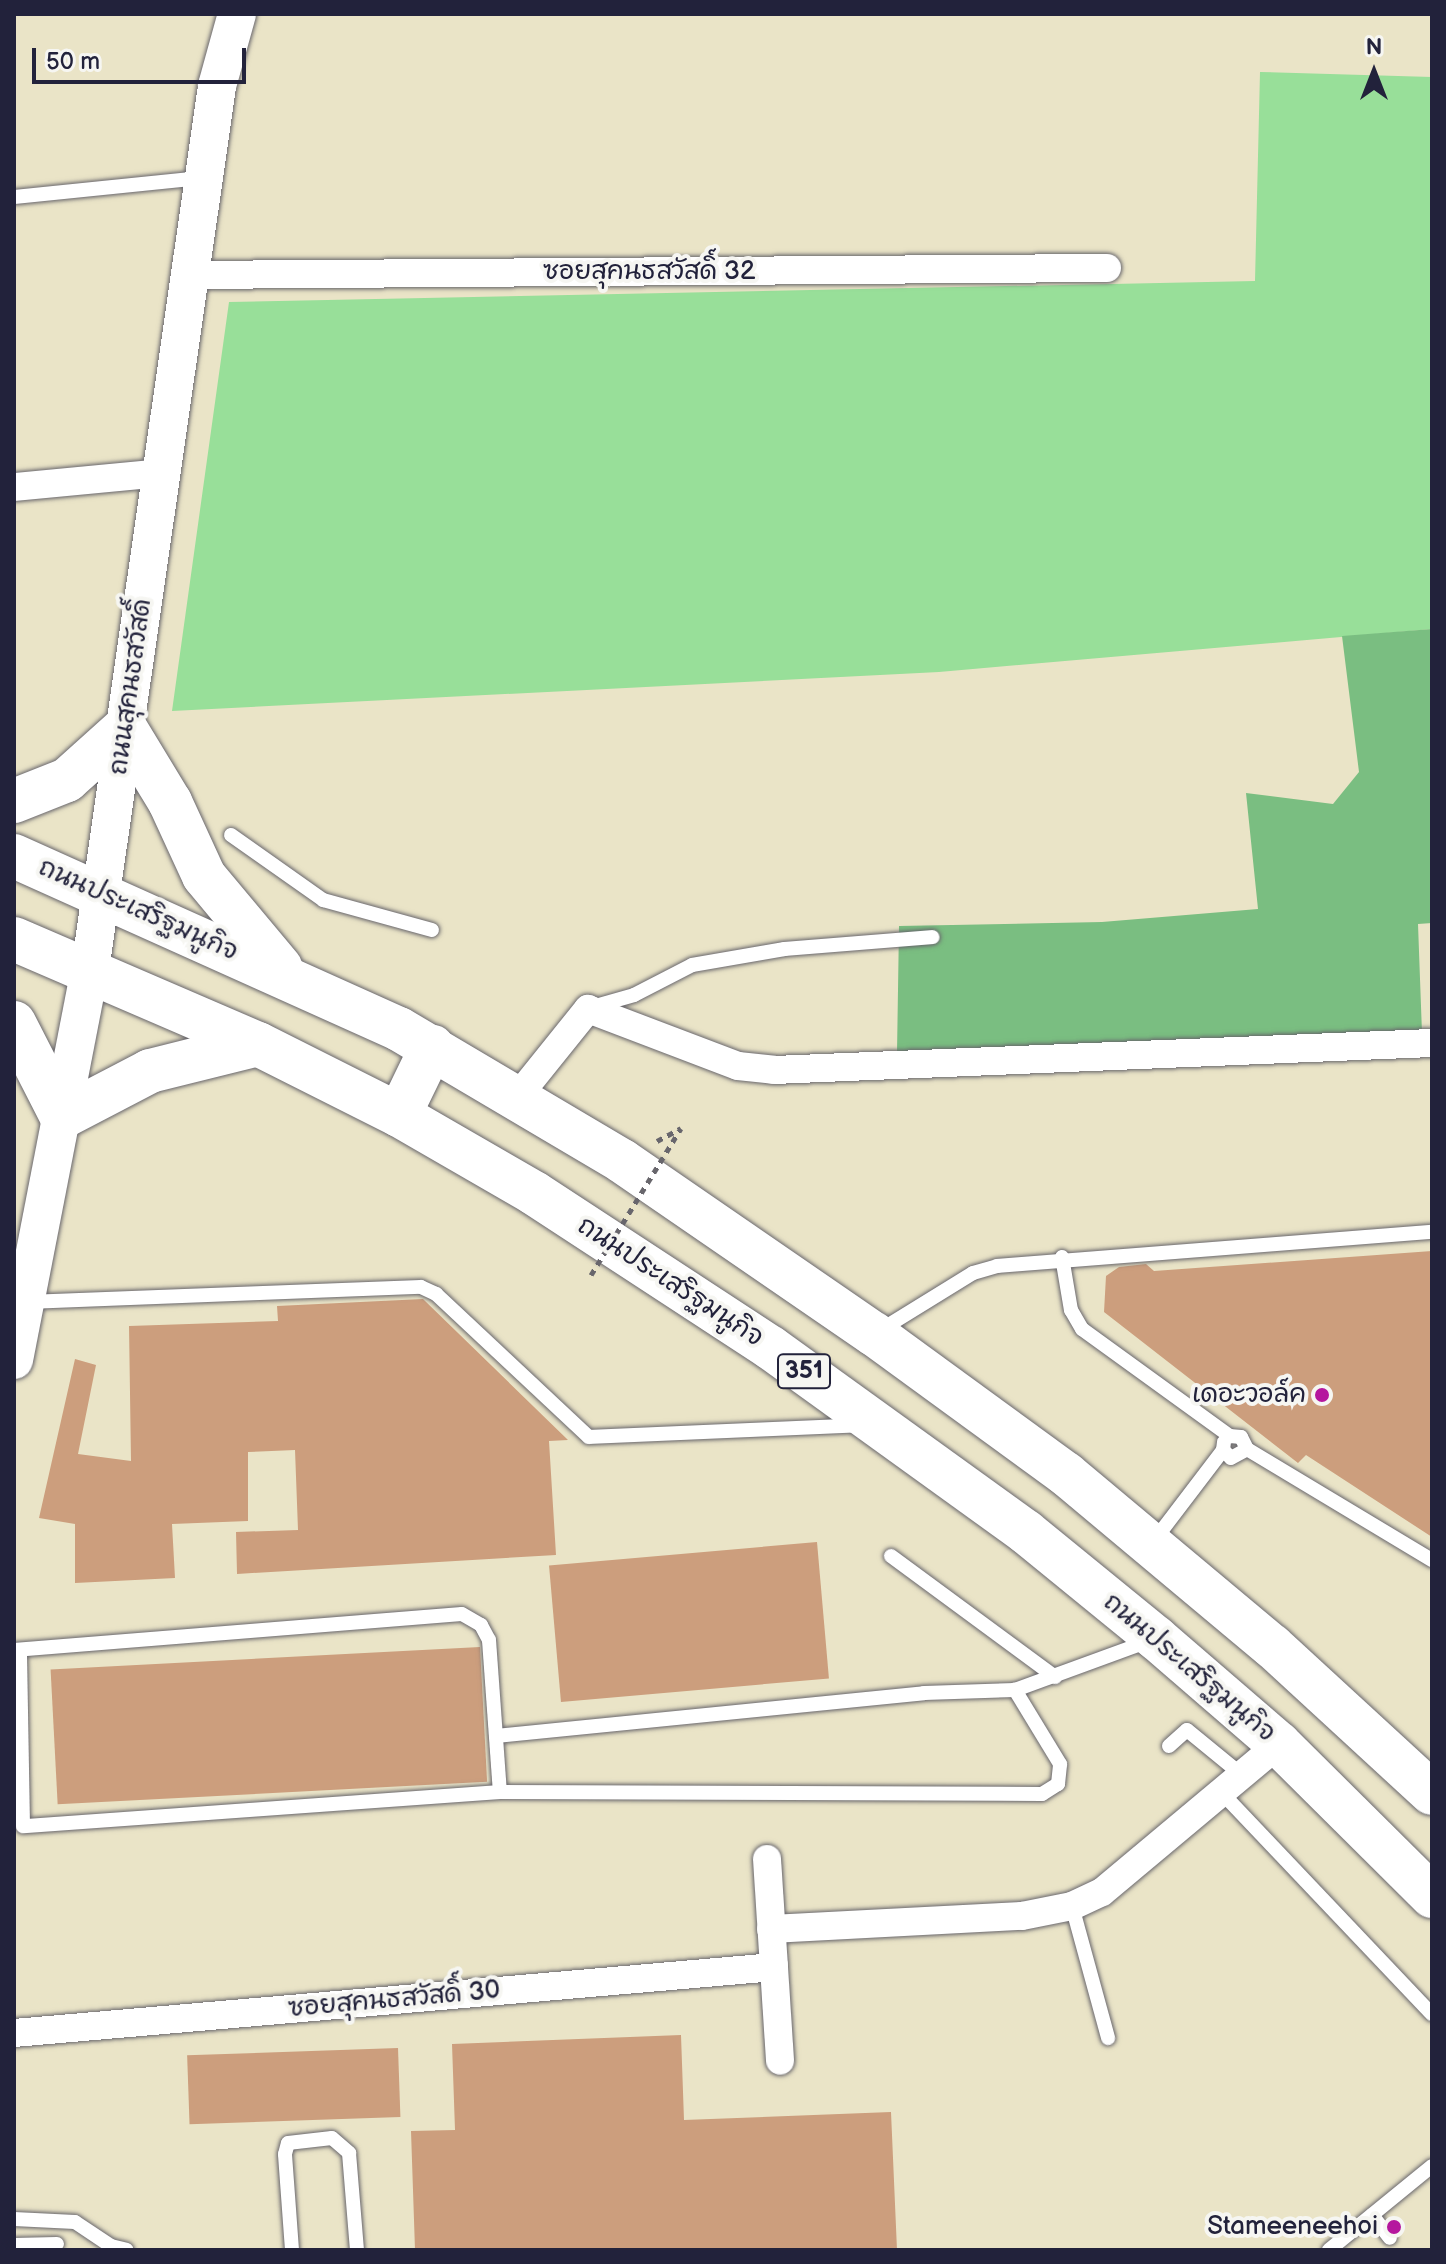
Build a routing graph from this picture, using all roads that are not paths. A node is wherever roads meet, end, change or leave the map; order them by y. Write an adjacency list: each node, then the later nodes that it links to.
1 (237, 14): 2 (main road, ถนนสุคนธสวัสดิ์)
2 (205, 178): 3 (lane); 5 (main road, ถนนสุคนธสวัสดิ์)
3 (14, 197)
4 (1107, 268): 5 (street, ซอยสุคนธสวัสดิ์ 32)
5 (190, 275): 6 (main road, ถนนสุคนธสวัสดิ์)
6 (162, 473): 7 (street); 8 (main road, ถนนสุคนธสวัสดิ์)
7 (14, 487)
8 (125, 728): 9 (main road); 12 (main road, ถนนสุคนธสวัสดิ์); 17 (main road)
9 (14, 801)
10 (231, 835): 13 (lane)
11 (14, 856): 12 (main road, ถนนประเสริฐมนูกิจ / 351)
12 (102, 892): 16 (main road, ถนนสุคนธสวัสดิ์); 17 (main road, ถนนประเสริฐมนูกิจ / 351)
13 (432, 930)
14 (933, 937): 18 (lane)
15 (14, 939): 16 (main road, ถนนประเสริฐมนูกิจ / 351)
16 (90, 970): 21 (main road, ถนนประเสริฐมนูกิจ / 351); 25 (main road, ถนนสุคนธสวัสดิ์)
17 (287, 975): 22 (main road, ถนนประเสริฐมนูกิจ / 351)
18 (588, 1009): 20 (street); 23 (street)
19 (14, 1023): 25 (main road)
20 (1432, 1043)
21 (258, 1044): 24 (main road, ถนนประเสริฐมนูกิจ / 351); 25 (main road)
22 (432, 1047): 23 (main road, ถนนประเสริฐมนูกิจ / 351); 24 (main road)
23 (518, 1096): 30 (main road, ถนนประเสริฐมนูกิจ / 351)
24 (399, 1115): 32 (main road, ถนนประเสริฐมนูกิจ / 351)
25 (62, 1117): 28 (main road, ถนนสุคนธสวัสดิ์)
26 (1432, 1232): 27 (lane)
27 (1062, 1257): 30 (lane); 33 (lane)
28 (24, 1259): 29 (main road, ถนนสุคนธสวัสดิ์)
29 (25, 1303): 31 (main road, ถนนสุคนธสวัสดิ์); 32 (lane)
30 (874, 1334): 36 (main road, ถนนประเสริฐมนูกิจ / 351)
31 (14, 1360)
32 (880, 1424): 39 (main road, ถนนประเสริฐมนูกิจ / 351)
33 (1230, 1436): 34 (lane); 35 (lane)
34 (1247, 1449): 35 (lane); 38 (lane)
35 (1223, 1450): 36 (lane)
36 (1153, 1542): 48 (main road, ถนนประเสริฐมนูกิจ / 351)
37 (891, 1556): 41 (lane)
38 (1432, 1560)
39 (1156, 1638): 41 (lane); 44 (main road, ถนนประเสริฐมนูกิจ / 351)
40 (17, 1650): 43 (lane); 49 (lane)
41 (1055, 1677): 42 (lane)
42 (1015, 1690): 43 (lane); 47 (lane)
43 (496, 1736): 47 (lane)
44 (1279, 1744): 46 (street); 51 (main road, ถนนประเสริฐมนูกิจ / 351)
45 (1169, 1746): 46 (lane)
46 (1231, 1784): 52 (street); 55 (lane)
47 (500, 1792): 49 (lane)
48 (1432, 1793)
49 (19, 1827)
50 (767, 1859): 53 (street)
51 (1432, 1896)
52 (1072, 1906): 53 (street); 57 (lane)
53 (771, 1929): 54 (street)
54 (774, 1967): 56 (street, ซอยสุคนธสวัสดิ์ 30); 58 (street)
55 (1432, 2014)
56 (14, 2033)
57 (1108, 2038)
58 (780, 2061)
59 (1432, 2166): 60 (lane)
60 (1372, 2215): 62 (lane); 68 (lane)
61 (14, 2219): 65 (lane)
62 (1390, 2238)
63 (57, 2244): 64 (lane)
64 (14, 2245)
65 (127, 2250)
66 (292, 2250): 67 (lane)
67 (357, 2250)
68 (1329, 2250)

